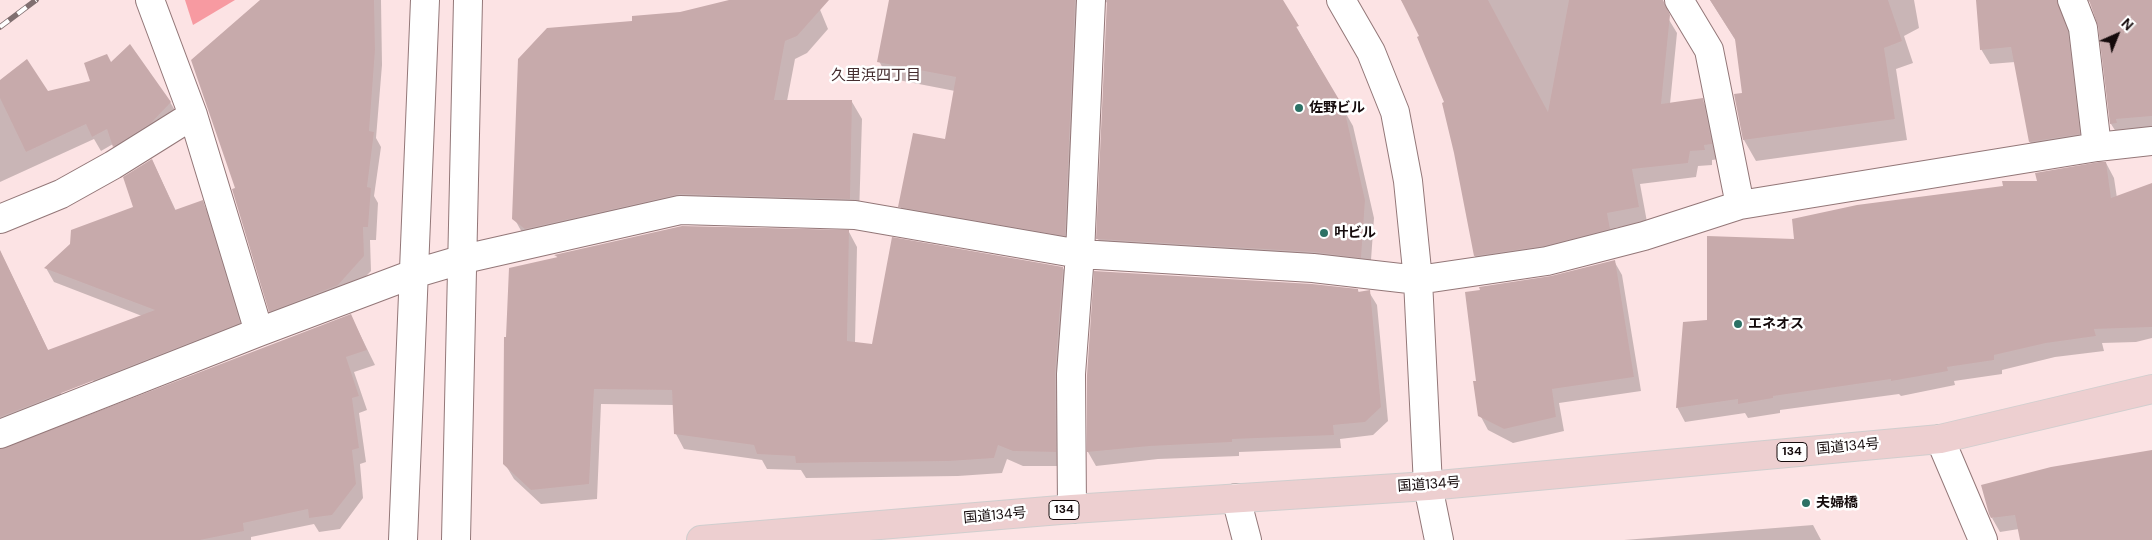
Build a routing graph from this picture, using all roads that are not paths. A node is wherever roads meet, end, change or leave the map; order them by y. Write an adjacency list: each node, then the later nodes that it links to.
1 (150, 0): 8 (street)
2 (425, 0): 15 (street)
3 (468, 0): 14 (street)
4 (1091, 0): 13 (street)
5 (1340, 0): 16 (street)
6 (1679, 0): 11 (street)
7 (2072, 0): 10 (street)
8 (193, 115): 12 (street); 17 (street)
9 (2152, 140): 10 (street)
10 (2097, 147): 11 (street)
11 (1740, 205): 16 (street)
12 (0, 219)
13 (1080, 254): 14 (street); 16 (street); 23 (street)
14 (464, 259): 15 (street); 25 (street)
15 (413, 274): 17 (street); 24 (street)
16 (1418, 280): 21 (street)
17 (259, 332): 19 (street)
18 (2152, 389): 20 (highway, 国道134号 / 134)
19 (0, 434)
20 (1940, 439): 21 (highway, 国道134号 / 134); 29 (street)
21 (1428, 486): 22 (highway, 国道134号 / 134); 28 (street)
22 (1236, 498): 23 (highway, 国道134号 / 134); 27 (street)
23 (1072, 509): 26 (highway, 国道134号 / 134)
24 (403, 540)
25 (456, 540)
26 (701, 540)
27 (1247, 540)
28 (1440, 540)
29 (1982, 540)

